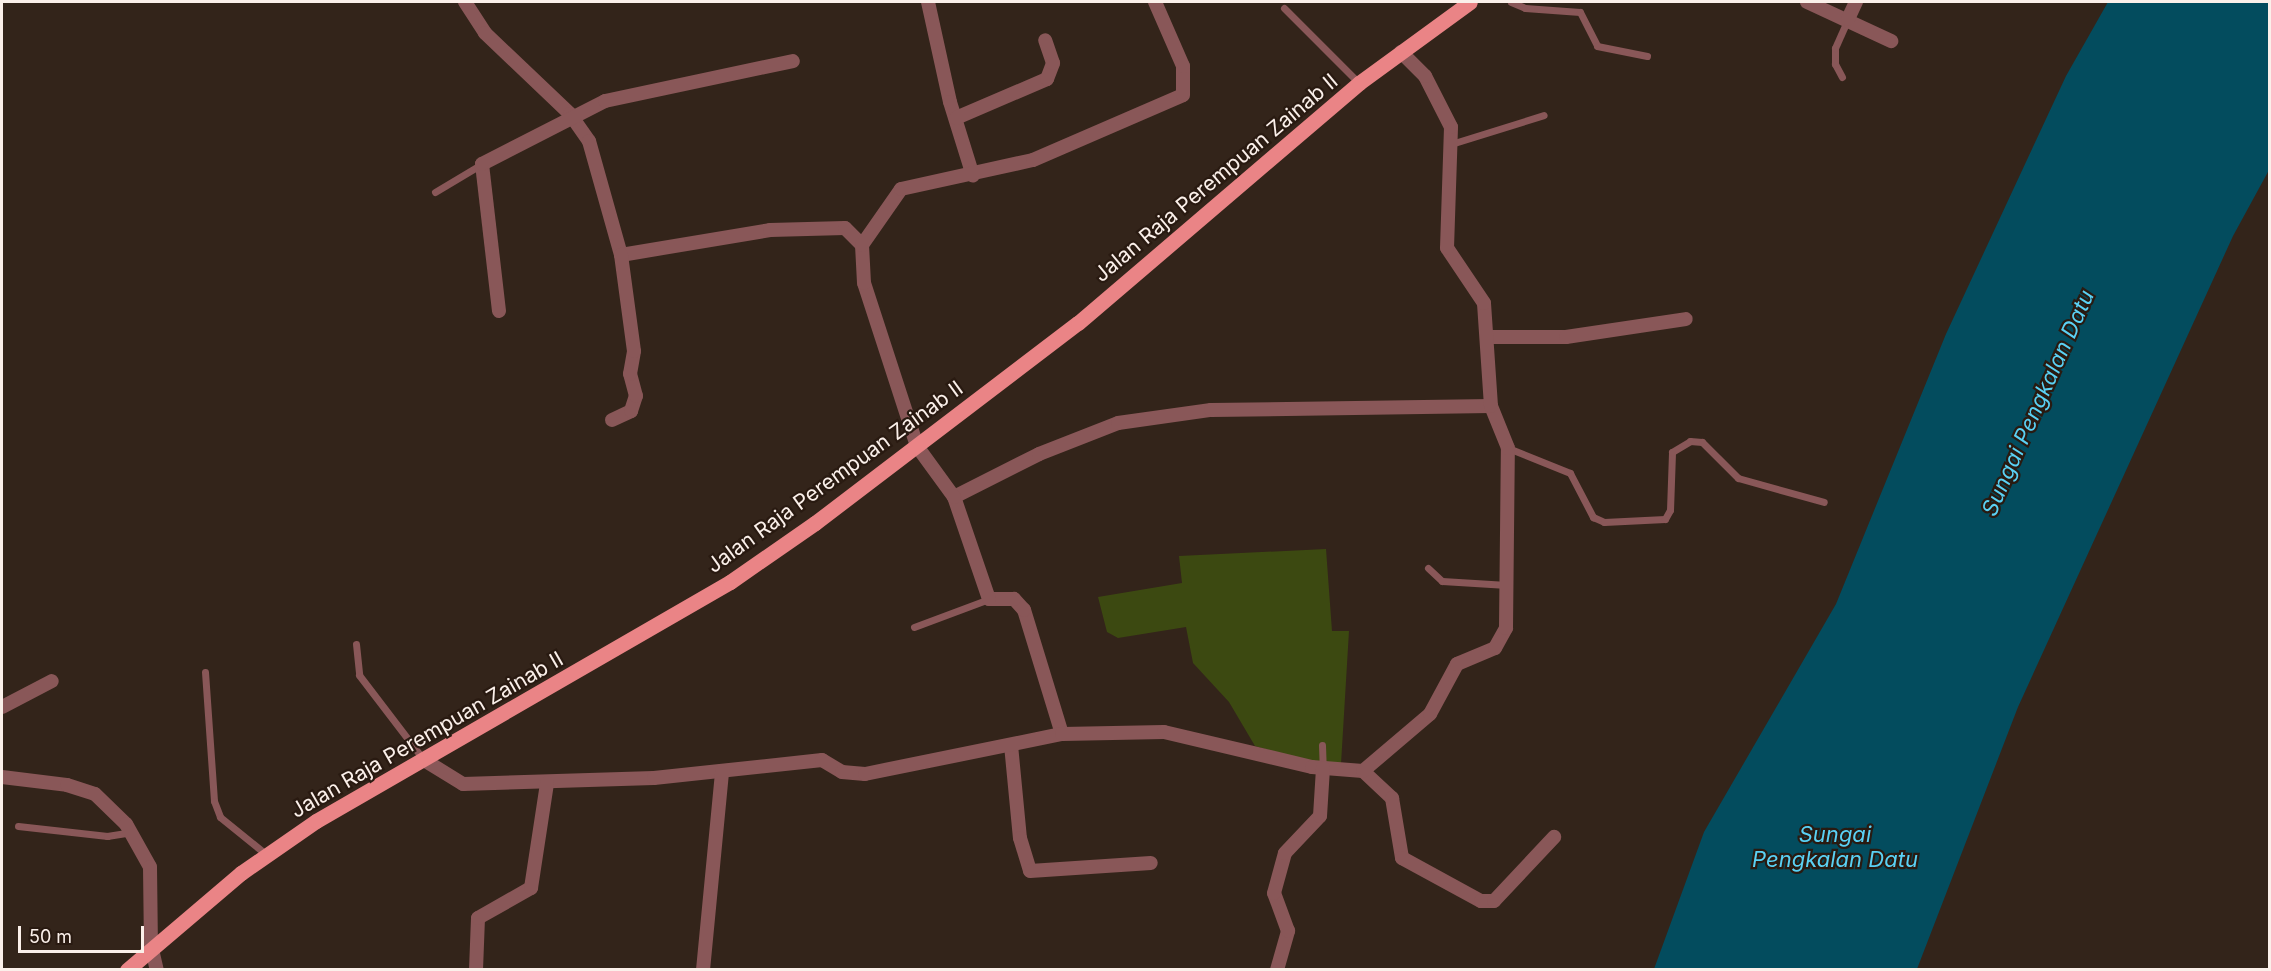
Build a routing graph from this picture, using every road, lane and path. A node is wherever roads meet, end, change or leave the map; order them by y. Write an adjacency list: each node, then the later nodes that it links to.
1 (465, 2): 17 (street)
2 (928, 2): 19 (street)
3 (1155, 2): 22 (street)
4 (1470, 2): 12 (main road, Jalan Raja Perempuan Zainab II)
5 (1511, 2): 13 (lane)
6 (1808, 2): 9 (street)
7 (1856, 2): 9 (street)
8 (1284, 8): 16 (lane)
9 (1853, 22): 11 (street); 15 (lane)
10 (1045, 40): 19 (street)
11 (1891, 41)
12 (1401, 52): 16 (main road, Jalan Raja Perempuan Zainab II); 20 (street)
13 (1647, 56)
14 (793, 62): 17 (street)
15 (1842, 77)
16 (1359, 83): 31 (main road, Jalan Raja Perempuan Zainab II)
17 (570, 114): 21 (street); 25 (street)
18 (1544, 115): 20 (lane)
19 (956, 118): 22 (street)
20 (1451, 144): 28 (street)
21 (482, 164): 23 (lane); 26 (street)
22 (973, 176): 24 (street)
23 (435, 192)
24 (862, 245): 25 (street); 31 (street)
25 (621, 255): 30 (street)
26 (499, 311)
27 (1686, 319): 28 (street)
28 (1489, 337): 29 (street)
29 (1491, 406): 32 (street); 33 (street)
30 (612, 420)
31 (916, 444): 33 (street); 46 (main road, Jalan Raja Perempuan Zainab II)
32 (1508, 448): 34 (lane); 36 (street)
33 (954, 497): 37 (street)
34 (1824, 502)
35 (1428, 568): 36 (lane)
36 (1506, 585): 49 (street)
37 (989, 599): 38 (lane); 43 (street)
38 (914, 627)
39 (356, 644): 46 (lane)
40 (205, 672): 55 (lane)
41 (52, 681): 42 (street)
42 (2, 707)
43 (1062, 734): 44 (street); 47 (street)
44 (1011, 745): 48 (street); 56 (street)
45 (1322, 745): 47 (lane)
46 (424, 760): 51 (street); 55 (main road, Jalan Raja Perempuan Zainab II)
47 (1323, 768): 49 (street); 62 (street)
48 (722, 771): 51 (street); 61 (street)
49 (1363, 771): 54 (street)
50 (2, 777): 53 (street)
51 (547, 783): 60 (street)
52 (18, 826): 53 (lane)
53 (131, 832): 57 (street)
54 (1554, 837)
55 (267, 855): 57 (main road, Jalan Raja Perempuan Zainab II)
56 (1151, 863)
57 (151, 945): 58 (main road, Jalan Raja Perempuan Zainab II); 59 (street)
58 (127, 969)
59 (157, 969)
60 (476, 969)
61 (703, 969)
62 (1277, 969)

